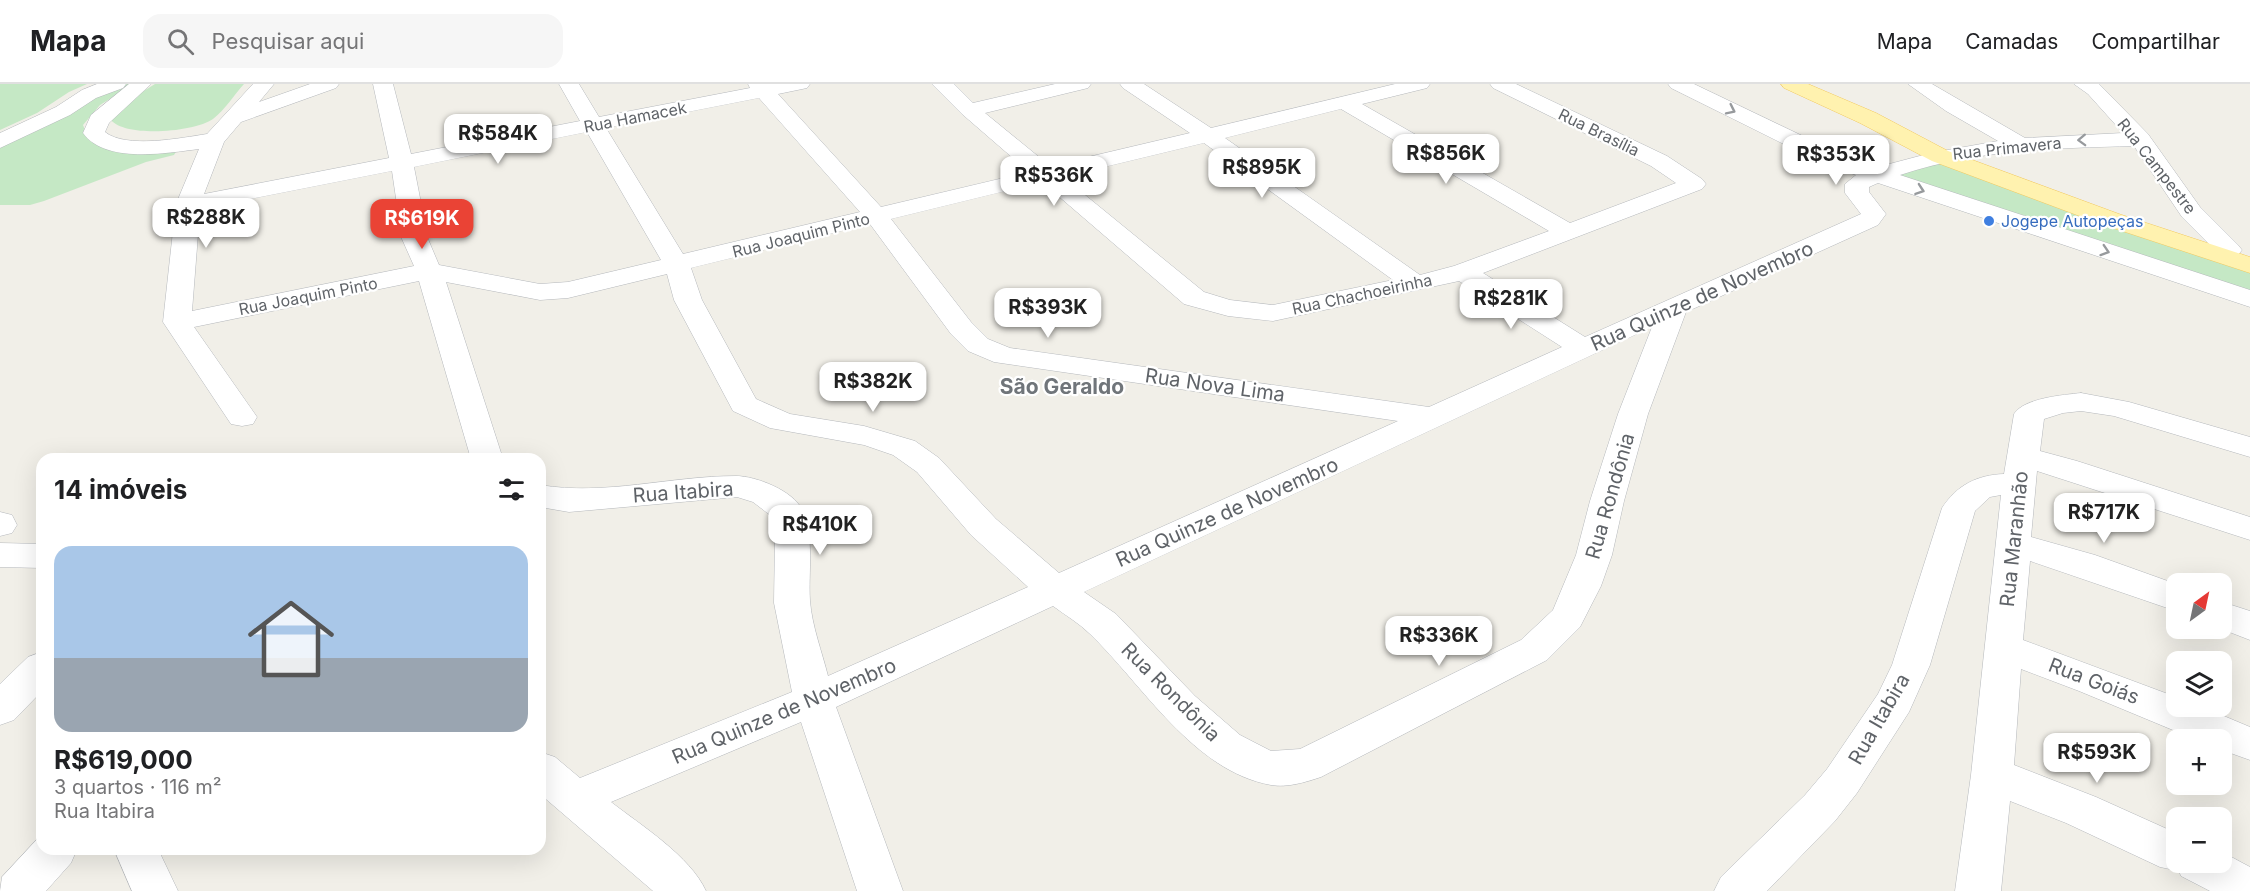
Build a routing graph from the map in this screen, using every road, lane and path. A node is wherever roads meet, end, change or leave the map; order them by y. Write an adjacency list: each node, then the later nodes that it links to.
1 (116, 84): 26 (street)
2 (141, 84): 25 (street)
3 (264, 84): 21 (street)
4 (329, 84): 21 (street)
5 (383, 84): 29 (street)
6 (569, 84): 22 (street, Rua Rondônia)
7 (800, 84): 18 (street, Rua Hamacek)
8 (942, 84): 20 (street)
9 (1081, 84): 20 (street)
10 (1130, 84): 23 (street)
11 (1420, 84): 19 (street, Rua Joaquim Pinto)
12 (1500, 84): 32 (street, Rua Brasília)
13 (1678, 84): 30 (street, one-way to 30)
14 (1791, 84): 28 (main road)
15 (1812, 84): 28 (main road)
16 (1918, 84): 27 (street)
17 (2084, 84): 24 (street, Rua Campestre)
18 (761, 88): 22 (street, Rua Hamacek); 34 (street, Rua Nova Lima)
19 (1345, 103): 23 (street, Rua Joaquim Pinto); 35 (street)
20 (969, 110): 31 (street)
21 (237, 117): 25 (street)
22 (592, 125): 29 (street, Rua Hamacek); 37 (street, Rua Rondônia)
23 (1209, 136): 31 (street, Rua Joaquim Pinto); 41 (street)
24 (2140, 139): 27 (street, Rua Primavera, one-way to 27); 36 (street, Rua Campestre)
25 (214, 140): 33 (street)
26 (0, 141)
27 (2021, 145): 28 (street, Rua Primavera)
28 (1950, 154): 30 (street, Rua Primavera); 36 (main road); 38 (main road)
29 (402, 164): 33 (street, Rua Hamacek); 39 (street)
30 (1877, 174): 42 (street, one-way to 42); 43 (street, Rua Quinze de Novembro)
31 (1047, 175): 34 (street, Rua Joaquim Pinto); 41 (street, Rua Chachoeirinha)
32 (1694, 184): 35 (street, Rua Chachoeirinha)
33 (188, 204): 44 (street)
34 (877, 217): 37 (street, Rua Joaquim Pinto); 47 (street, Rua Nova Lima)
35 (1567, 231): 40 (street, Rua Chachoeirinha)
36 (2240, 253)
37 (677, 265): 39 (street, Rua Joaquim Pinto); 56 (street, Rua Rondônia)
38 (2250, 265)
39 (429, 271): 44 (street, Rua Joaquim Pinto); 49 (street)
40 (1463, 272): 41 (street, Rua Chachoeirinha); 45 (street)
41 (1415, 284)
42 (2250, 299)
43 (1674, 307): 45 (street, Rua Quinze de Novembro); 56 (street, Rua Rondônia)
44 (177, 322): 46 (street)
45 (1584, 349): 47 (street, Rua Quinze de Novembro)
46 (242, 417)
47 (1436, 417): 56 (street, Rua Quinze de Novembro)
48 (2250, 447): 50 (street, Rua Maranhão)
49 (485, 453)
50 (2020, 471): 52 (street, Rua Itabira); 53 (street, Rua Maranhão); 77 (street, Rua Itabira)
51 (546, 497): 62 (street, Rua Itabira)
52 (2250, 529)
53 (2013, 544): 57 (street); 60 (street, Rua Maranhão)
54 (0, 555): 55 (street)
55 (36, 555)
56 (1056, 590): 62 (street, Rua Quinze de Novembro)
57 (2166, 594)
58 (2232, 619): 59 (street)
59 (2250, 626)
60 (2003, 648): 64 (street, Rua Goiás); 66 (street, Rua Maranhão)
61 (36, 673): 63 (street)
62 (814, 700): 67 (street, Rua Quinze de Novembro); 76 (street, Rua Itabira)
63 (0, 709)
64 (2250, 744)
65 (546, 774): 67 (street)
66 (1992, 775): 68 (street); 78 (street, Rua Maranhão)
67 (574, 799): 75 (street)
68 (2166, 848)
69 (50, 855): 73 (street)
70 (139, 855): 74 (street)
71 (2219, 873): 72 (street)
72 (2250, 889)
73 (18, 891)
74 (155, 891)
75 (683, 891)
76 (880, 891)
77 (1737, 891)
78 (1978, 891)

